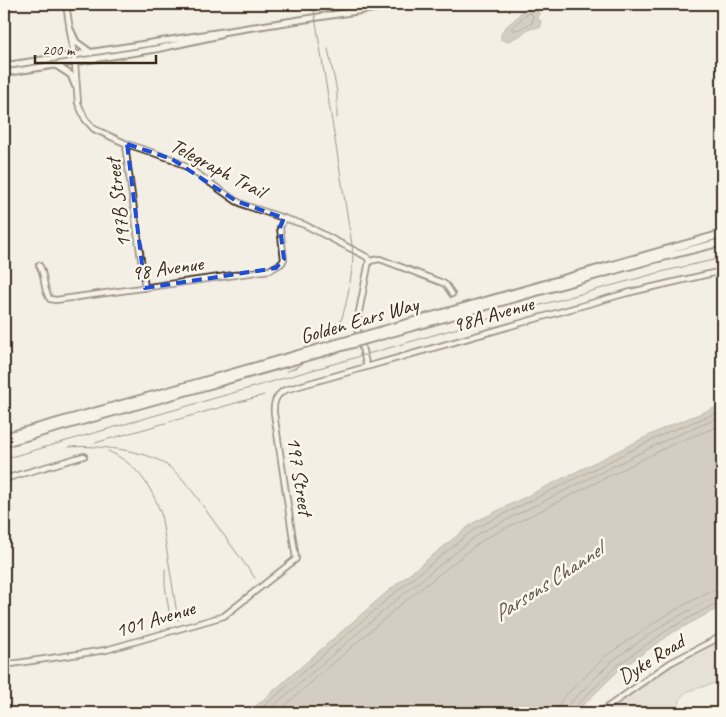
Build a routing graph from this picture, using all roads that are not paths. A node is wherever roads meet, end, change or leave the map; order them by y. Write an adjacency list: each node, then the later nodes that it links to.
1 (66, 4): 3 (street, Telegraph Trail)
2 (402, 4): 4 (main road)
3 (70, 29): 5 (main road); 6 (street, Telegraph Trail)
4 (233, 31): 5 (main road); 7 (main road)
5 (91, 53): 6 (main road)
6 (74, 56): 7 (street, Telegraph Trail); 8 (main road)
7 (75, 63): 9 (main road); 11 (street, Telegraph Trail)
8 (4, 66)
9 (56, 66): 10 (main road); 11 (main road)
10 (4, 73)
11 (76, 85): 12 (street, Telegraph Trail)
12 (127, 144): 13 (street, Telegraph Trail); 19 (street, 197B Street)
13 (284, 218): 16 (street, Telegraph Trail); 19 (street, 98 Avenue)
14 (722, 234): 21 (highway, Golden Ears Way)
15 (722, 242): 21 (highway, Golden Ears Way)
16 (369, 261): 20 (street, Telegraph Trail); 22 (street)
17 (38, 265): 19 (street, 98 Avenue)
18 (722, 271): 22 (street, 98A Avenue)
19 (145, 288)
20 (452, 294)
21 (397, 329): 23 (highway, Golden Ears Way, bridge)
22 (367, 367): 24 (street, 98A Avenue)
23 (198, 386): 25 (highway, Golden Ears Way); 26 (highway, Golden Ears Way)
24 (276, 397): 29 (street, 197 Street)
25 (4, 437)
26 (4, 443)
27 (84, 456): 28 (street)
28 (4, 479)
29 (296, 559): 31 (street, 101 Avenue)
30 (722, 636): 32 (street, Dyke Road)
31 (4, 665)
32 (599, 713)

